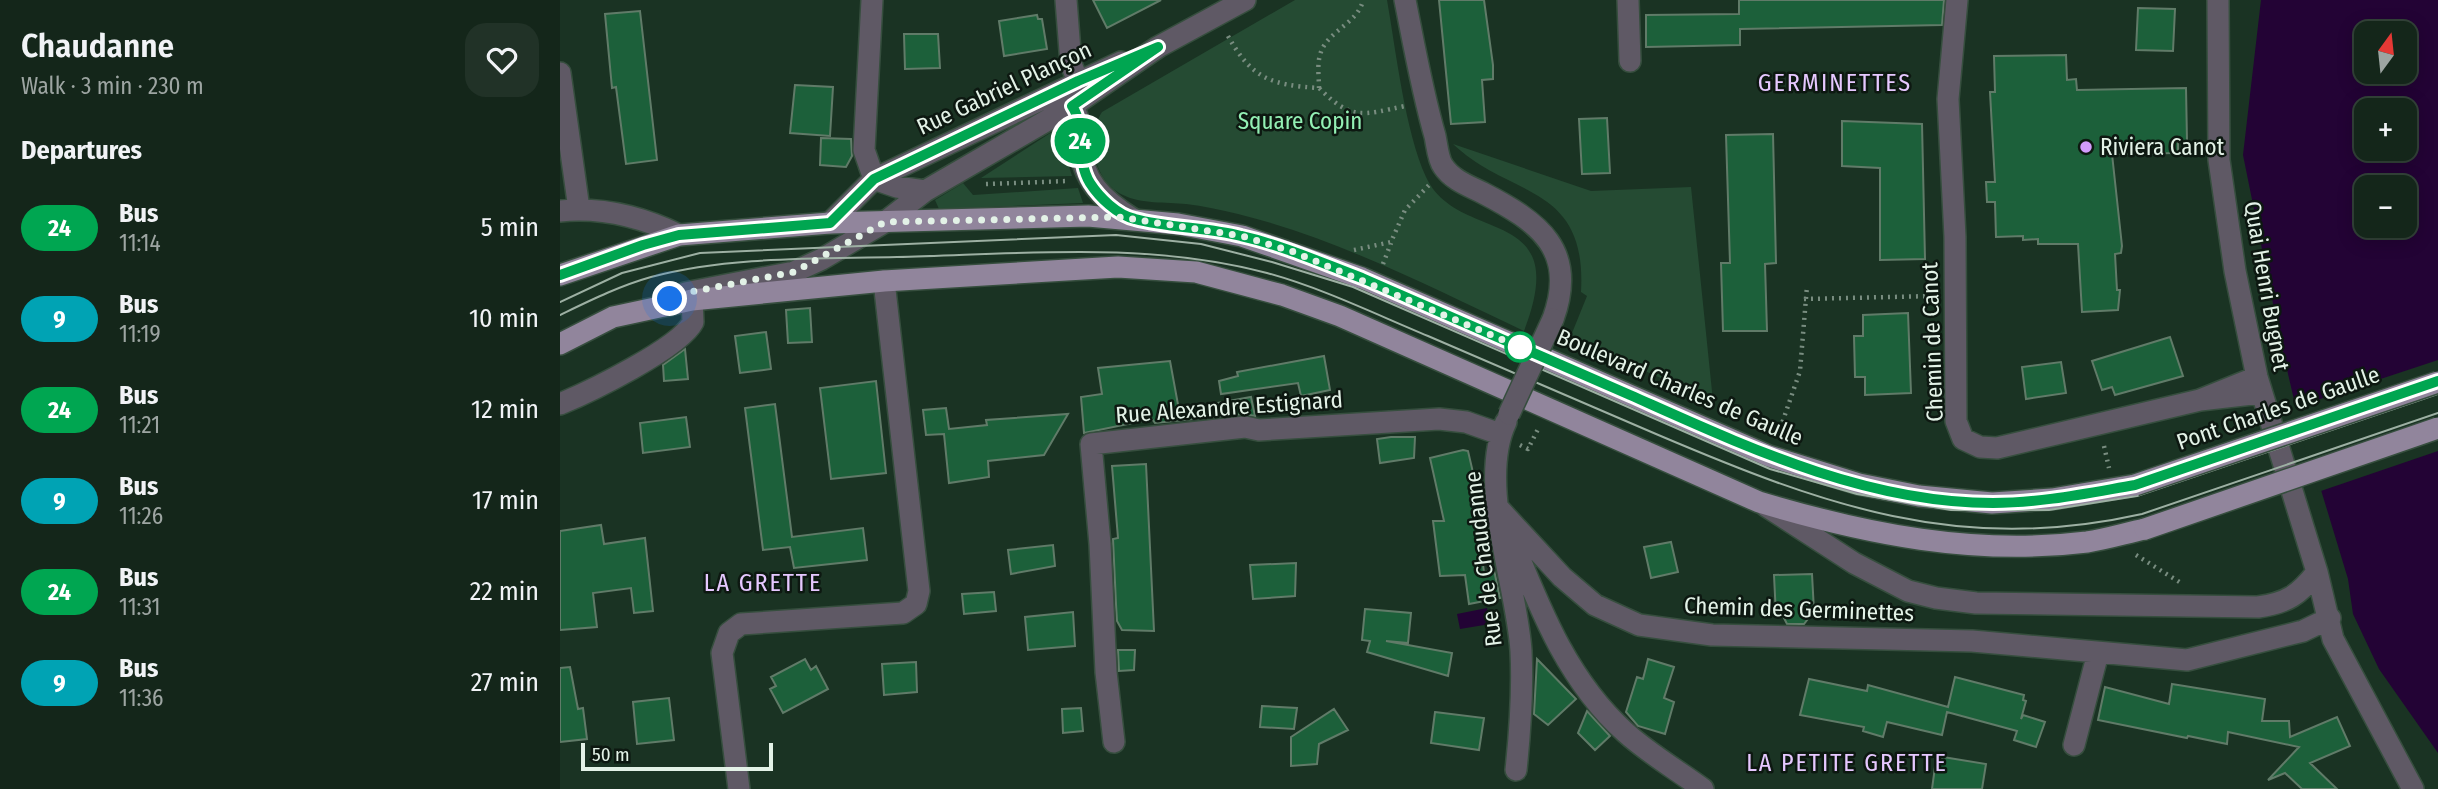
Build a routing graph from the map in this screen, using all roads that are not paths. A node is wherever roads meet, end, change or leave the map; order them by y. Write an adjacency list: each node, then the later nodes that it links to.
1 (872, 0): 14 (street)
2 (1066, 0): 11 (street)
3 (1245, 0): 8 (street, Rue Gabriel Plançon)
4 (1405, 0): 30 (street, Rue de Chaudanne, bridge)
5 (1628, 0): 9 (street)
6 (1957, 0): 27 (street, Chemin de Canot)
7 (2218, 0): 27 (street, Quai Henri Bugnet)
8 (1158, 47): 11 (street, Rue Gabriel Plançon); 13 (street, Rue Gabriel Plançon)
9 (1630, 61)
10 (560, 73): 16 (street)
11 (1078, 81): 12 (street, Rue Gabriel Plançon)
12 (1038, 100): 13 (street); 14 (street, Rue Gabriel Plançon)
13 (1072, 106): 15 (street, Rue Gabriel Plançon); 17 (street)
14 (874, 179): 15 (street); 19 (street, Rue Gabriel Plançon)
15 (925, 191): 18 (street, Rue Gabriel Plançon)
16 (569, 210): 20 (street)
17 (1133, 219): 18 (main road, Boulevard Charles de Gaulle); 31 (main road, Boulevard Charles de Gaulle)
18 (885, 222): 19 (main road, Boulevard Charles de Gaulle); 23 (street, Rue Gabriel Plançon)
19 (830, 223): 20 (main road, Boulevard Charles de Gaulle)
20 (679, 235): 21 (main road, Boulevard Charles de Gaulle)
21 (560, 275)
22 (884, 281): 24 (main road); 32 (main road); 40 (street)
23 (654, 306): 24 (main road); 25 (main road)
24 (693, 307): 28 (street)
25 (560, 344)
26 (2438, 382): 31 (main road, Pont Charles de Gaulle, bridge)
27 (2259, 385): 34 (street, Quai Henri Bugnet)
28 (560, 404)
29 (2438, 428): 32 (main road, bridge)
30 (1507, 438): 33 (street, Rue de Chaudanne); 37 (street, Rue Alexandre Estignard)
31 (2135, 485)
32 (1759, 502): 34 (street)
33 (1500, 510): 36 (street, Chemin des Germinettes); 39 (street, Rue de Chaudanne); 41 (street)
34 (2317, 572): 35 (street, Quai Henri Bugnet)
35 (2330, 618): 36 (street, Chemin des Germinettes); 42 (street, Quai Henri Bugnet)
36 (2098, 653): 38 (street)
37 (1114, 743)
38 (2074, 745)
39 (1516, 770)
40 (739, 789)
41 (1703, 789)
42 (2413, 789)

